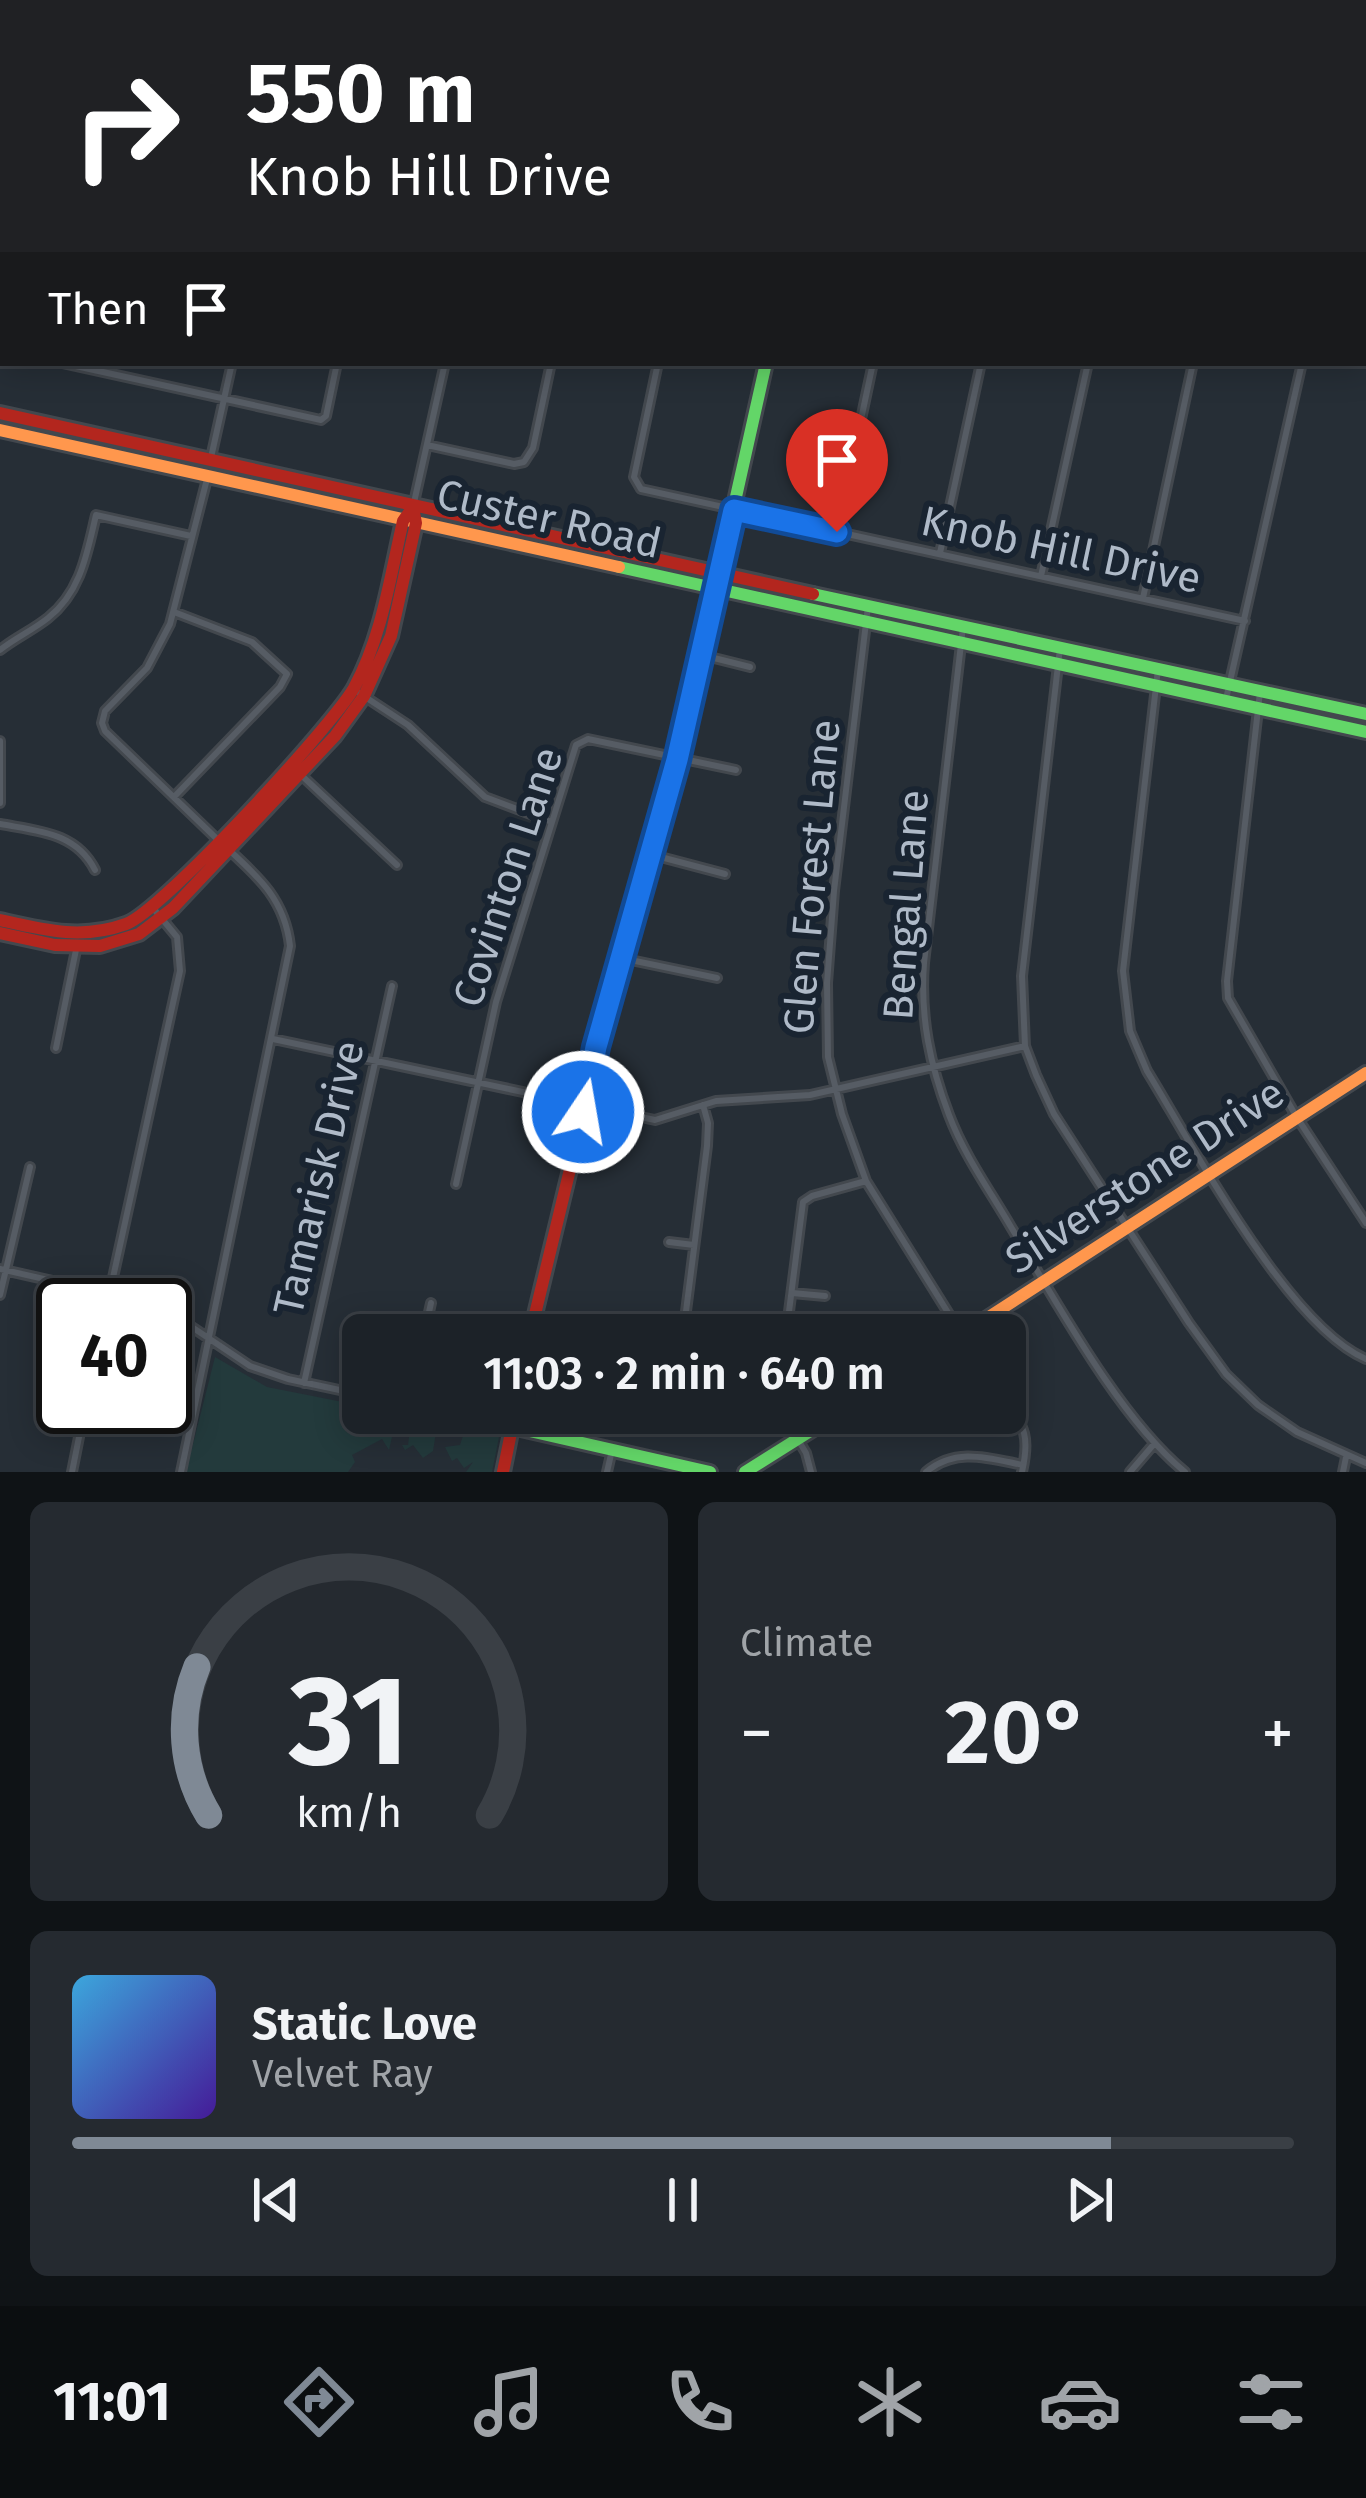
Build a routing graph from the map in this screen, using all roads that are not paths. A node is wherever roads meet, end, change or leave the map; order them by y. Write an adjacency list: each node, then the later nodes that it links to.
1 (76, 366): 13 (street)
2 (231, 366): 13 (street)
3 (336, 366): 13 (street)
4 (444, 366): 16 (street)
5 (550, 366): 16 (street)
6 (657, 366): 20 (street, Knob Hill Drive)
7 (765, 366): 20 (main road)
8 (872, 366): 22 (street)
9 (980, 366): 24 (street)
10 (1087, 366): 26 (street)
11 (1192, 366): 28 (street)
12 (1301, 366): 31 (street)
13 (224, 398): 17 (street)
14 (0, 413): 17 (main road, Custer Road)
15 (0, 430): 18 (main road, Custer Road)
16 (427, 446): 19 (street)
17 (211, 460): 18 (street); 19 (main road, Custer Road)
18 (207, 476): 21 (main road, Custer Road); 23 (street)
19 (413, 507): 21 (main road); 25 (main road, Custer Road)
20 (734, 510): 22 (street, Knob Hill Drive); 25 (main road)
21 (410, 522): 27 (main road, Custer Road); 44 (main road)
22 (837, 532): 24 (street, Knob Hill Drive)
23 (192, 536): 30 (street); 36 (street)
24 (940, 554): 26 (street, Knob Hill Drive)
25 (719, 574): 27 (main road); 29 (main road, Custer Road)
26 (1041, 576): 28 (street, Knob Hill Drive)
27 (716, 591): 32 (main road, Custer Road); 37 (main road)
28 (1143, 598): 31 (street, Knob Hill Drive)
29 (868, 606): 32 (street, Glen Forest Lane); 33 (main road, Custer Road)
30 (174, 612): 53 (street); 53 (street)
31 (1245, 621): 41 (street)
32 (865, 622): 34 (main road, Custer Road); 76 (street, Glen Forest Lane)
33 (963, 627): 34 (street, Bengal Lane); 35 (main road, Custer Road)
34 (961, 643): 38 (main road, Custer Road); 73 (street, Bengal Lane)
35 (1060, 648): 38 (street); 40 (main road, Custer Road)
36 (0, 650)
37 (702, 655): 39 (street); 50 (main road)
38 (1057, 665): 42 (main road, Custer Road); 70 (street)
39 (750, 667)
40 (1158, 669): 41 (main road, Custer Road); 42 (street)
41 (1229, 684): 43 (main road, Custer Road); 45 (street)
42 (1154, 686): 45 (main road, Custer Road); 81 (street)
43 (1260, 691): 46 (street); 47 (main road, Custer Road)
44 (359, 693): 51 (main road); 55 (street)
45 (1226, 701): 46 (main road, Custer Road)
46 (1257, 708): 48 (main road, Custer Road); 79 (street)
47 (1366, 714)
48 (1366, 732)
49 (0, 741): 54 (street)
50 (677, 760): 52 (street, Covinton Lane); 55 (street, Covinton Lane); 58 (main road)
51 (295, 769): 57 (main road); 59 (street)
52 (736, 770)
53 (174, 796): 57 (street)
54 (0, 803)
55 (549, 820): 75 (street, Covinton Lane)
56 (0, 824): 60 (street)
57 (223, 845): 62 (main road); 69 (street)
58 (653, 855): 61 (street); 66 (main road)
59 (398, 865)
60 (95, 870)
61 (725, 874)
62 (158, 913): 65 (main road); 90 (street)
63 (0, 920): 65 (main road)
64 (0, 933): 65 (main road)
65 (77, 941): 71 (street)
66 (621, 958): 67 (street); 77 (main road)
67 (717, 978)
68 (392, 986): 72 (street, Tamarisk Drive)
69 (272, 1039): 72 (street); 103 (street)
70 (1025, 1046): 73 (street); 85 (street)
71 (56, 1048)
72 (376, 1062): 75 (street); 105 (street, Tamarisk Drive)
73 (932, 1067): 76 (street); 91 (street, Bengal Lane)
74 (1366, 1073): 79 (main road, Silverstone Drive)
75 (478, 1081): 77 (street); 83 (street, Covinton Lane)
76 (835, 1090): 78 (street); 82 (street, Glen Forest Lane)
77 (584, 1106): 78 (street); 97 (main road)
78 (703, 1106): 87 (street)
79 (1296, 1116): 81 (main road, Silverstone Drive); 84 (street)
80 (30, 1167): 88 (street)
81 (1210, 1173): 85 (main road, Silverstone Drive); 104 (street)
82 (866, 1181): 92 (street); 100 (street, Glen Forest Lane)
83 (456, 1184)
84 (1366, 1223)
85 (1126, 1226): 91 (main road, Silverstone Drive); 116 (street)
86 (669, 1242): 87 (street)
87 (694, 1246): 98 (street)
88 (2, 1270): 89 (street); 93 (street)
89 (40, 1278)
90 (113, 1278)
91 (1045, 1283): 101 (main road, Silverstone Drive); 114 (street, Bengal Lane)
92 (792, 1293): 94 (street); 99 (street)
93 (0, 1295)
94 (825, 1296)
95 (430, 1303): 96 (street)
96 (428, 1314)
97 (535, 1314)
98 (686, 1314)
99 (789, 1314)
100 (949, 1314)
101 (996, 1314)
102 (192, 1327): 103 (street)
103 (210, 1339): 105 (street); 120 (street)
104 (1366, 1359)
105 (304, 1383): 106 (street)
106 (342, 1391)
107 (80, 1434): 119 (street)
108 (511, 1434): 121 (main road)
109 (560, 1434): 115 (main road)
110 (793, 1434): 113 (street)
111 (806, 1434): 113 (main road)
112 (1026, 1434): 118 (street)
113 (796, 1440): 124 (main road); 125 (street)
114 (1154, 1444): 127 (street); 128 (street, Bengal Lane)
115 (612, 1450): 122 (street); 123 (main road)
116 (1346, 1457): 117 (street); 129 (street)
117 (1366, 1462)
118 (1023, 1468): 126 (street)
119 (71, 1472)
120 (181, 1472)
121 (502, 1472)
122 (608, 1472)
123 (710, 1472)
124 (745, 1472)
125 (812, 1472)
126 (926, 1472)
127 (1130, 1472)
128 (1185, 1472)
129 (1343, 1472)

